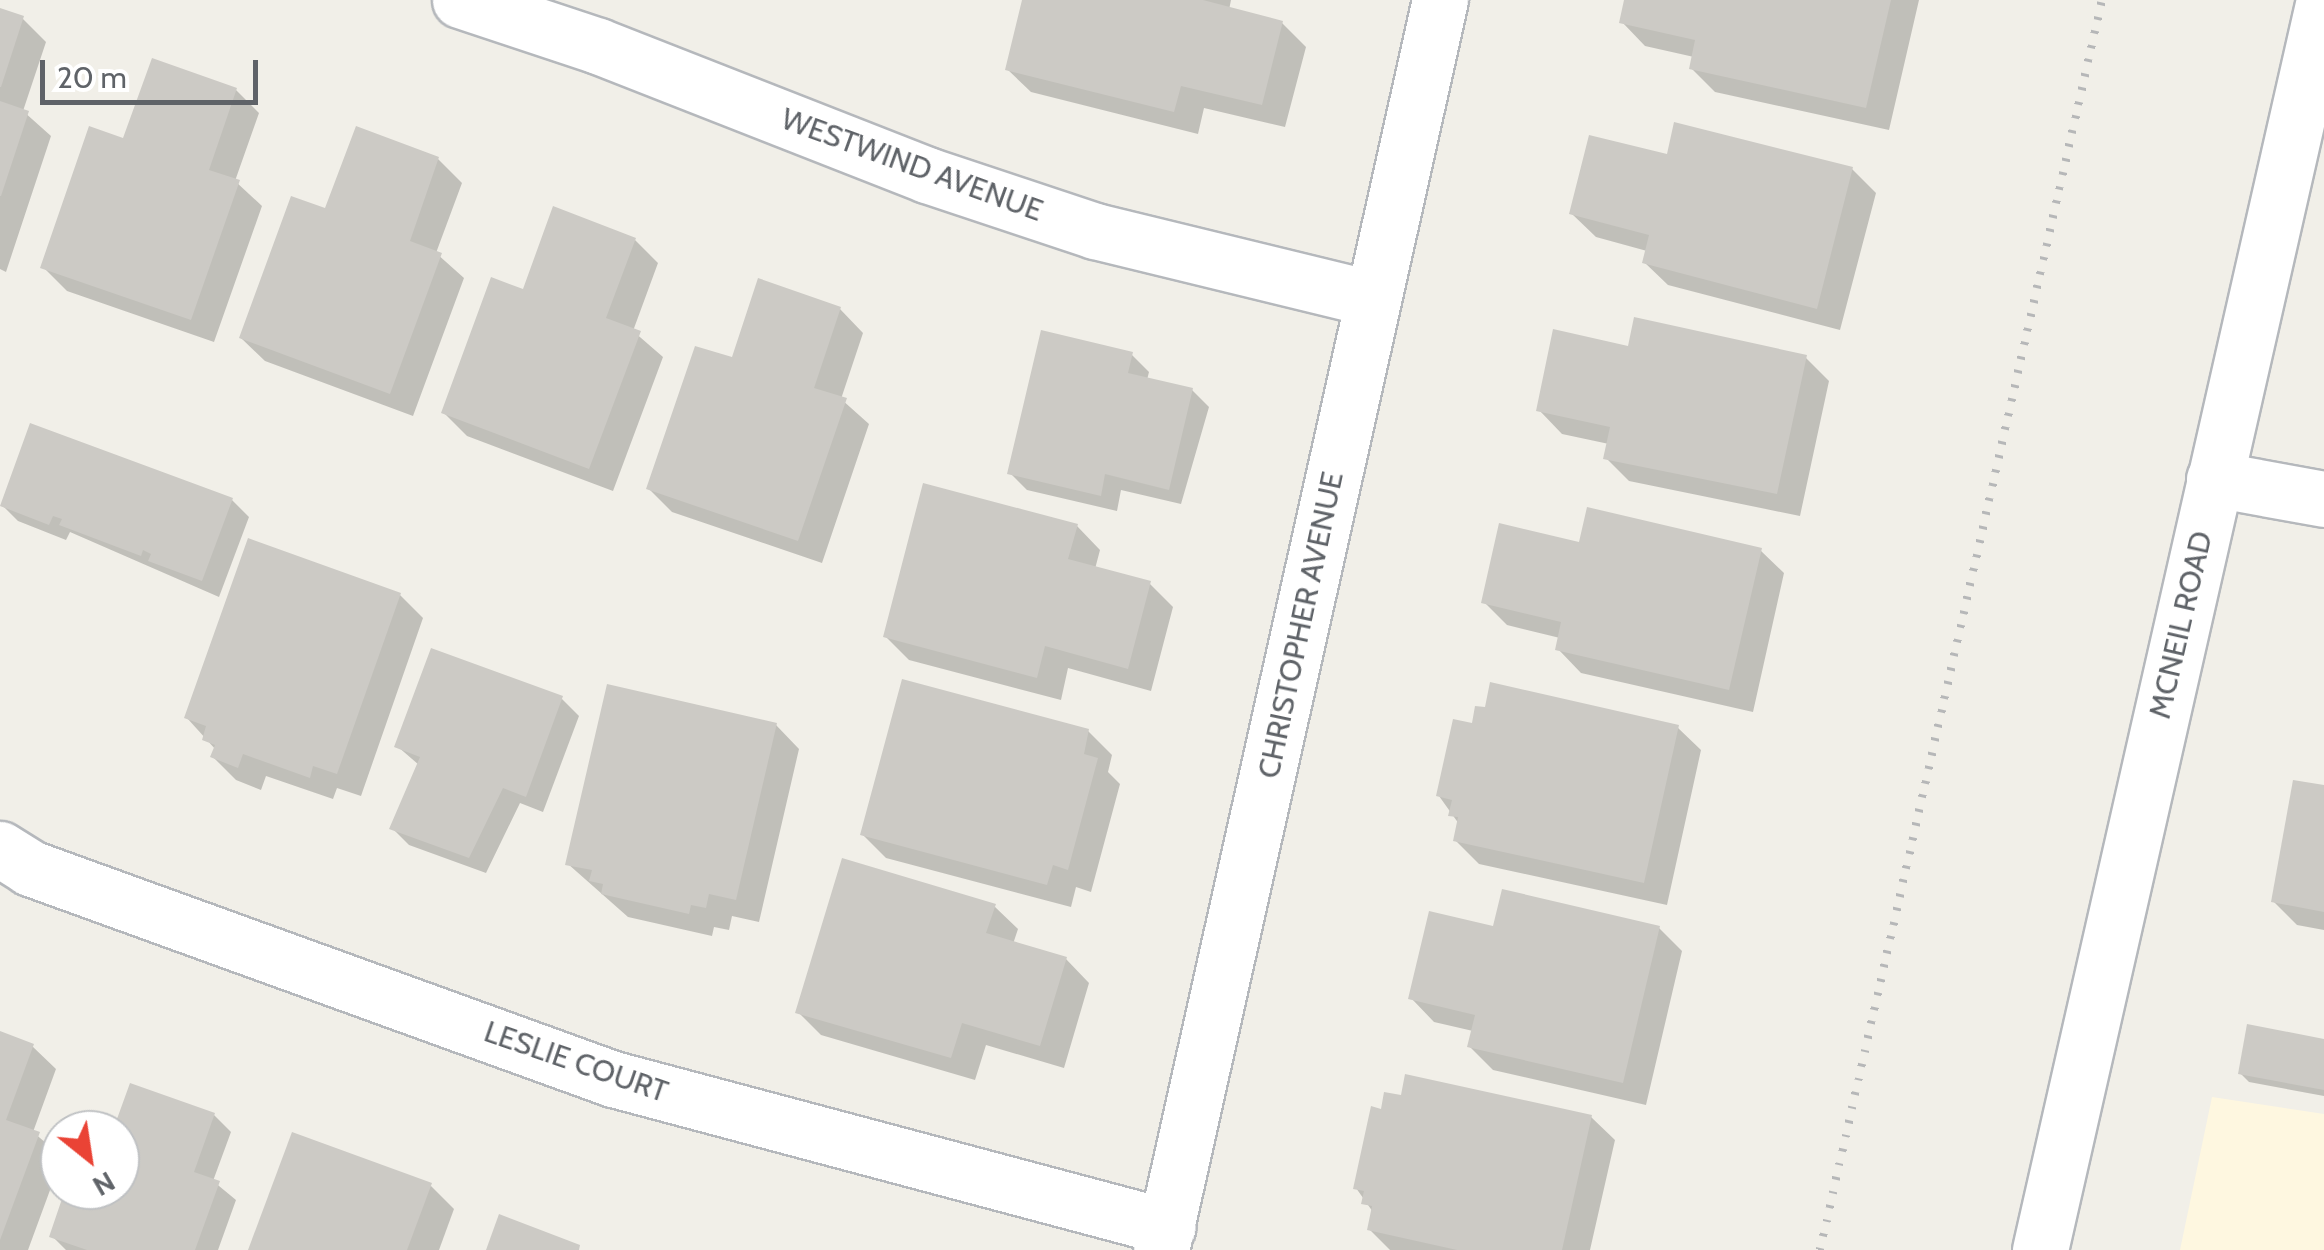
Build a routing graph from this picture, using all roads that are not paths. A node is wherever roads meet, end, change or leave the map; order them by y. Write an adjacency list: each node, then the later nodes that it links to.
1 (460, 0): 4 (street, WESTWIND AVENUE)
2 (1440, 0): 4 (street, CHRISTOPHER AVENUE)
3 (2324, 0): 5 (street, MCNEIL ROAD)
4 (1372, 299): 8 (street, CHRISTOPHER AVENUE)
5 (2214, 479): 6 (street); 9 (street, MCNEIL ROAD)
6 (2324, 499)
7 (0, 849): 8 (street, LESLIE COURT)
8 (1164, 1238)
9 (2040, 1250)

